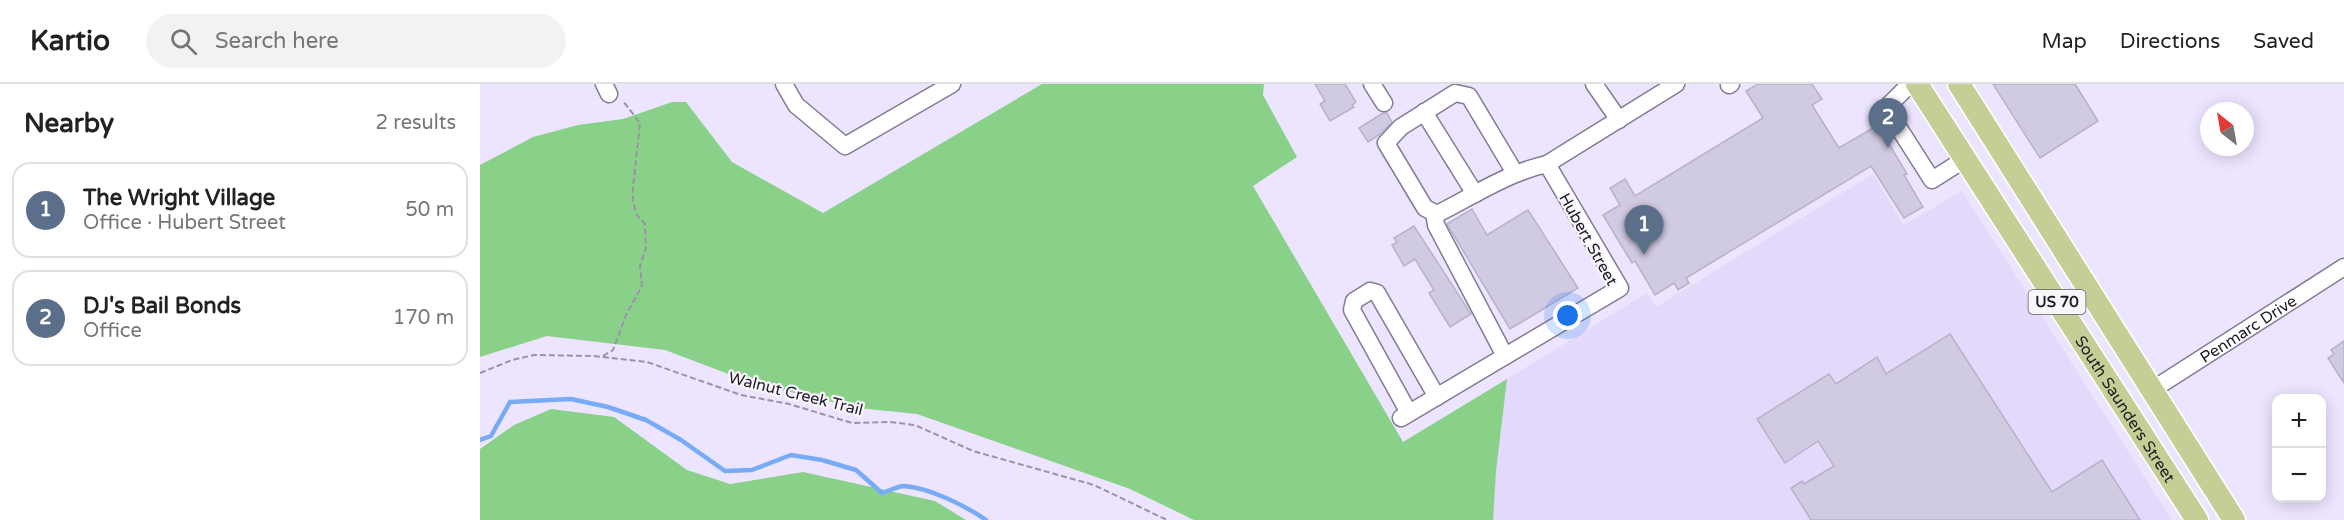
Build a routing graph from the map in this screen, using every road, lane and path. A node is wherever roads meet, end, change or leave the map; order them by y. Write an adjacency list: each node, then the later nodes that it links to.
1 (784, 84): 2 (street)
2 (952, 84)
3 (1372, 84): 10 (street)
4 (1594, 84): 12 (street)
5 (1676, 84): 12 (street)
6 (1910, 84): 13 (street)
7 (1917, 84): 13 (main road, South Saunders Street / US 70)
8 (1966, 86): 22 (main road, South Saunders Street / US 70)
9 (612, 93): 20 (path)
10 (1384, 103)
11 (1424, 112): 15 (street); 16 (street); 17 (street)
12 (1619, 120): 14 (street)
13 (1965, 159): 25 (main road, South Saunders Street / US 70)
14 (1547, 164): 15 (street); 19 (street, Hubert Street)
15 (1515, 173): 16 (street)
16 (1475, 194): 17 (street)
17 (1434, 213): 19 (street)
18 (2344, 267): 22 (street, Penmarc Drive)
19 (1505, 356): 23 (street, Hubert Street)
20 (602, 357): 21 (path, Walnut Creek Trail); 24 (path, Walnut Creek Trail)
21 (480, 373)
22 (2152, 390): 26 (main road, South Saunders Street / US 70)
23 (1437, 397): 23 (street, Hubert Street)
24 (1167, 520)
25 (2197, 520)
26 (2234, 520)

